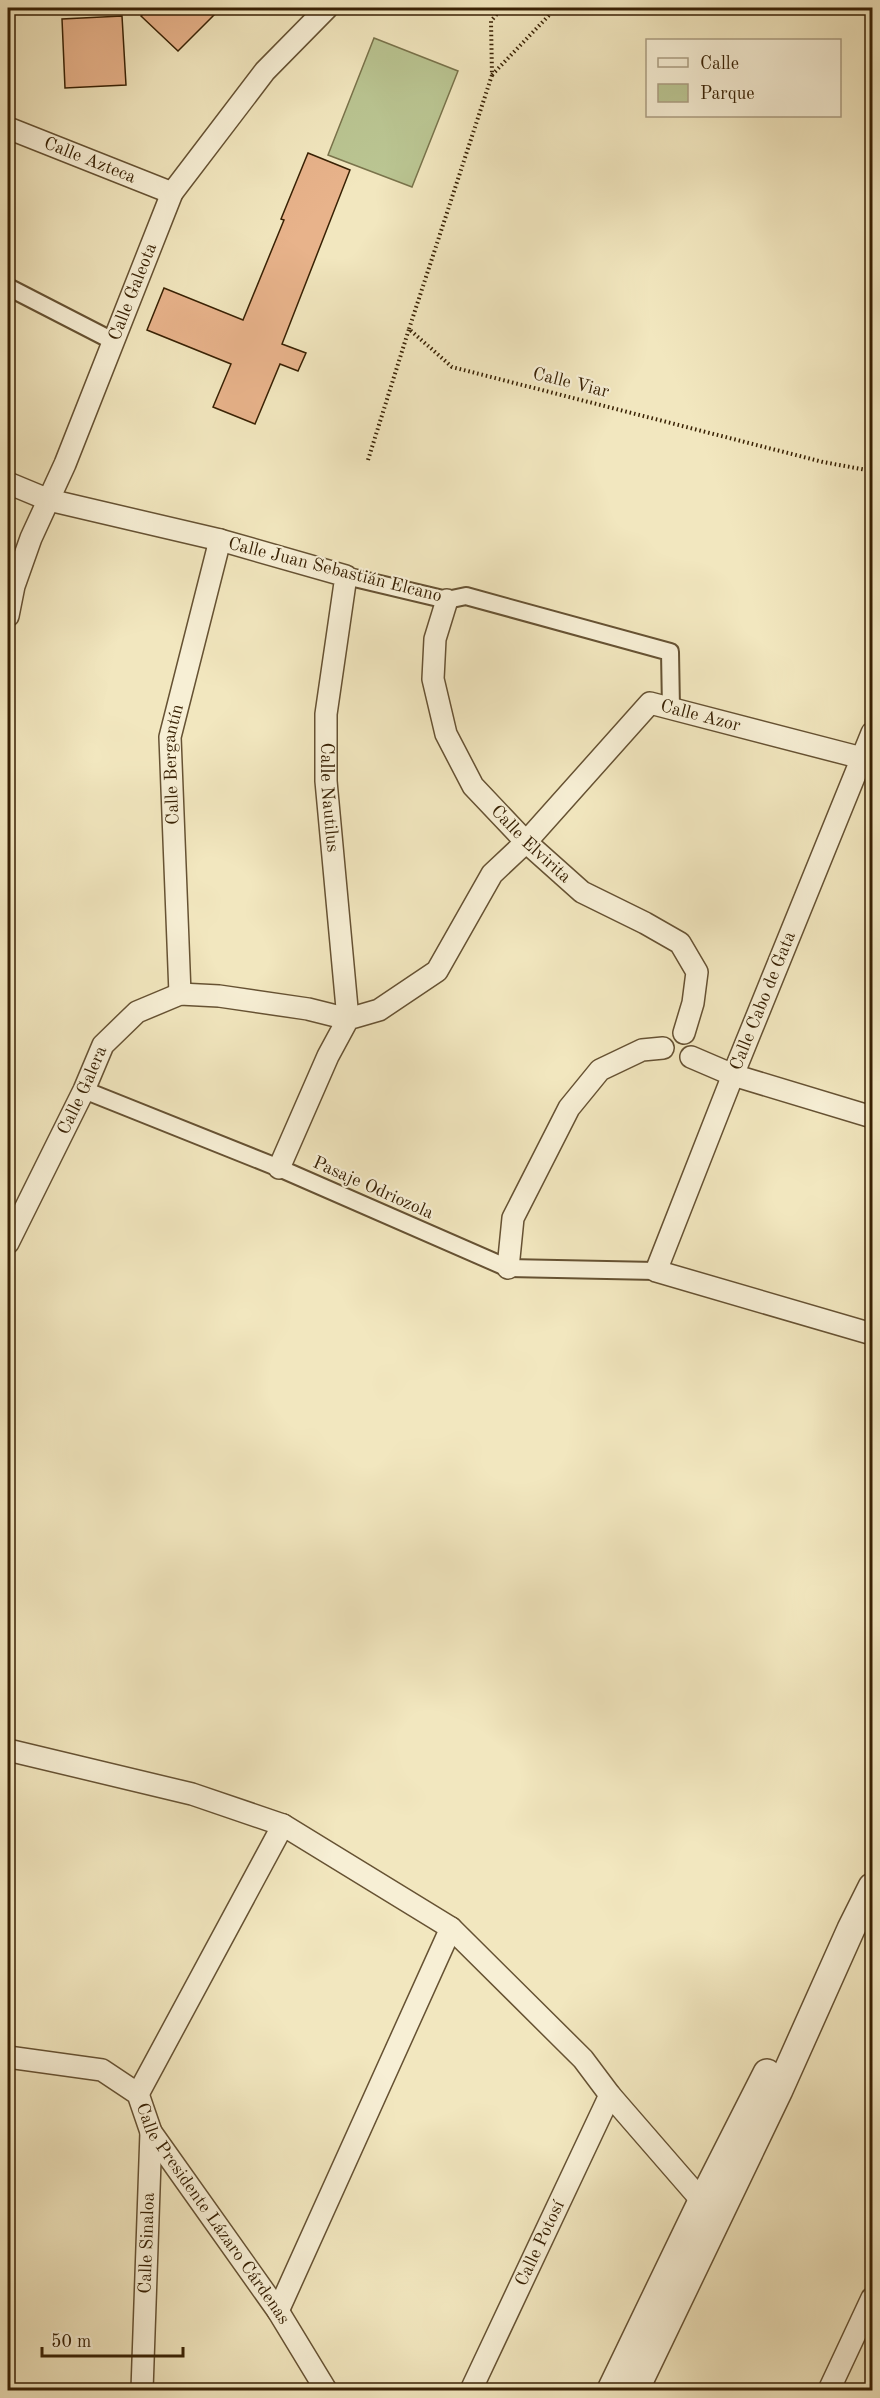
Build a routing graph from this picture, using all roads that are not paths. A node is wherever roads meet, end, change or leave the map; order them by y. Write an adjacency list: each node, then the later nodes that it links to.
1 (327, 8): 3 (street, Calle Galeota)
2 (8, 128): 3 (street, Calle Azteca)
3 (172, 193): 5 (street, Calle Galeota)
4 (8, 286): 5 (street)
5 (113, 341): 7 (street, Calle Galeota)
6 (8, 483): 7 (street, Calle Juan Sebastián Elcano)
7 (49, 500): 8 (street, Calle Juan Sebastián Elcano); 11 (street, Calle Galeota)
8 (220, 540): 9 (street, Calle Juan Sebastián Elcano); 16 (street, Calle Bergantín)
9 (346, 576): 10 (street, Calle Juan Sebastián Elcano); 17 (street, Calle Nautilus)
10 (447, 600): 12 (street, Calle Juan Sebastián Elcano); 15 (street, Calle Elvirita)
11 (8, 616)
12 (671, 708): 14 (street, Calle Azor); 15 (street, Calle Azor)
13 (873, 733): 14 (street, Calle Cabo de Gata)
14 (862, 758): 21 (street, Calle Cabo de Gata)
15 (526, 842): 17 (street); 18 (street, Calle Elvirita)
16 (180, 994): 17 (street, Calle Galera); 22 (street, Calle Galera)
17 (348, 1019): 24 (street)
18 (684, 1034): 19 (street); 20 (street)
19 (663, 1048): 20 (street); 26 (street)
20 (691, 1057): 21 (street)
21 (733, 1076): 23 (street); 27 (street, Calle Cabo de Gata)
22 (84, 1090): 24 (street, Pasaje Odriozola); 25 (street, Calle Galera)
23 (873, 1116)
24 (279, 1168): 26 (street, Pasaje Odriozola)
25 (8, 1243)
26 (508, 1268): 27 (street, Pasaje Odriozola)
27 (656, 1271): 28 (street)
28 (873, 1334)
29 (8, 1750): 30 (street)
30 (283, 1825): 32 (street); 35 (street)
31 (873, 1887): 33 (street)
32 (451, 1928): 36 (street); 40 (street)
33 (851, 1929): 38 (street); 41 (street)
34 (8, 2056): 35 (street, Calle Presidente Lázaro Cárdenas)
35 (138, 2094): 37 (street, Calle Presidente Lázaro Cárdenas)
36 (610, 2095): 38 (street); 44 (street, Calle Potosí)
37 (151, 2132): 40 (street, Calle Presidente Lázaro Cárdenas); 42 (street, Calle Sinaloa)
38 (702, 2201): 41 (street)
39 (873, 2298): 49 (street)
40 (278, 2311): 43 (street, Calle Presidente Lázaro Cárdenas)
41 (652, 2329): 45 (street); 46 (street); 47 (street); 48 (street)
42 (142, 2391)
43 (326, 2391)
44 (471, 2391)
45 (605, 2391)
46 (611, 2391)
47 (628, 2391)
48 (635, 2391)
49 (829, 2391)

